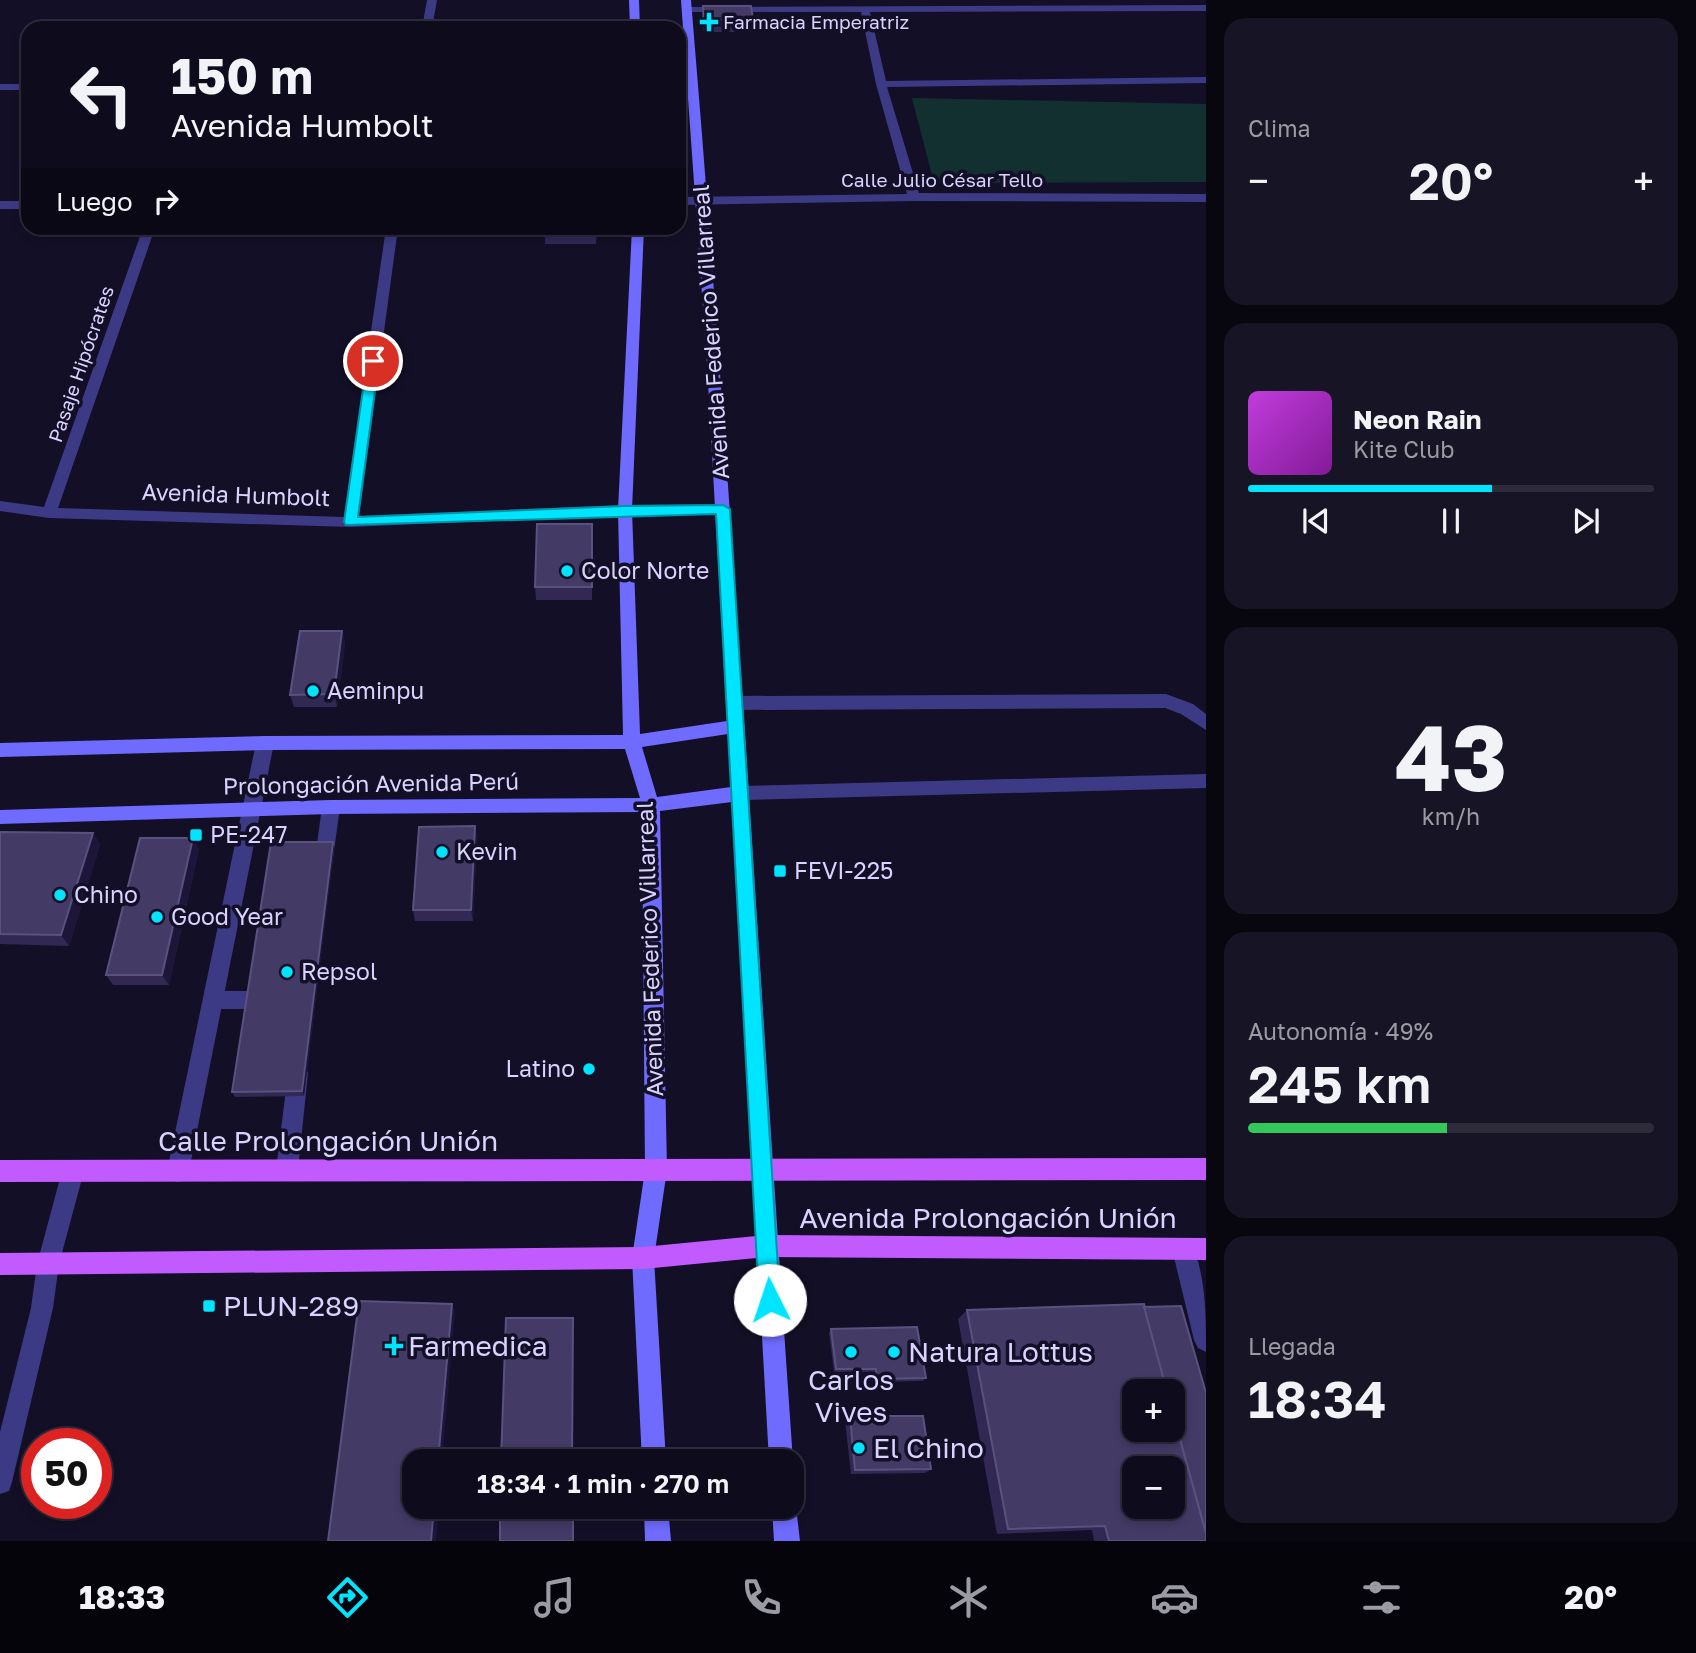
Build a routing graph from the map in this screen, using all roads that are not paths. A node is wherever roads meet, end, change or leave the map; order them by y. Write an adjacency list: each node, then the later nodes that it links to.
1 (432, 0): 6 (street)
2 (634, 0): 7 (main road)
3 (687, 4): 4 (street); 14 (main road, Avenida Federico Villarreal)
4 (864, 4): 5 (street); 9 (street)
5 (1206, 8)
6 (428, 21)
7 (635, 21)
8 (1206, 80): 9 (street)
9 (881, 84): 12 (street)
10 (0, 87): 11 (street)
11 (21, 87)
12 (914, 197): 13 (street, Calle Julio César Tello); 14 (street, Calle Julio César Tello)
13 (1206, 198)
14 (702, 199): 15 (street, Calle Julio César Tello); 22 (main road, Avenida Federico Villarreal)
15 (686, 200)
16 (0, 205): 17 (street)
17 (21, 205)
18 (147, 235): 24 (street, Pasaje Hipócrates)
19 (390, 235): 25 (street)
20 (638, 235): 23 (main road, Avenida Federico Villarreal)
21 (0, 506): 24 (street, Avenida Humbolt)
22 (723, 509): 23 (street, Avenida Humbolt); 26 (main road, Avenida Federico Villarreal)
23 (625, 510): 25 (street, Avenida Humbolt); 29 (main road, Avenida Federico Villarreal)
24 (50, 513): 25 (street, Avenida Humbolt)
25 (351, 522)
26 (736, 704): 27 (street); 28 (main road, Avenida Federico Villarreal)
27 (1206, 723)
28 (737, 726): 29 (main road, Prolongación Avenida Perú); 33 (main road, Avenida Federico Villarreal)
29 (632, 742): 30 (main road, Prolongación Avenida Perú); 34 (main road, Avenida Federico Villarreal)
30 (265, 743): 31 (main road, Prolongación Avenida Perú); 36 (street)
31 (0, 750)
32 (1206, 781): 33 (street)
33 (741, 793): 34 (main road, Prolongación Avenida Perú); 45 (main road, Avenida Federico Villarreal)
34 (651, 805): 35 (main road, Prolongación Avenida Perú); 44 (main road, Avenida Federico Villarreal)
35 (331, 807): 36 (main road, Prolongación Avenida Perú); 38 (street)
36 (252, 810): 37 (main road, Prolongación Avenida Perú); 39 (street)
37 (0, 817)
38 (320, 890)
39 (213, 1000): 40 (street); 48 (street)
40 (292, 1000)
41 (300, 1052): 43 (street)
42 (1206, 1169): 45 (main road, Avenida Prolongación Unión)
43 (287, 1170): 44 (main road, Calle Prolongación Unión); 48 (main road, Calle Prolongación Unión)
44 (656, 1170): 45 (main road, Avenida Prolongación Unión); 51 (main road, Avenida Federico Villarreal)
45 (761, 1170): 49 (main road, Avenida Federico Villarreal)
46 (0, 1171): 47 (main road, Calle Prolongación Unión)
47 (73, 1171): 48 (main road, Calle Prolongación Unión); 53 (street)
48 (178, 1171)
49 (766, 1246): 50 (main road, Avenida Prolongación Unión); 51 (main road, Avenida Prolongación Unión); 56 (main road, Avenida Federico Villarreal)
50 (1195, 1249): 54 (street)
51 (643, 1258): 53 (main road); 55 (main road, Avenida Federico Villarreal)
52 (0, 1264): 53 (main road)
53 (48, 1264): 57 (street)
54 (1206, 1340)
55 (652, 1449)
56 (780, 1449)
57 (0, 1482)
58 (657, 1519): 60 (main road)
59 (785, 1519): 61 (main road)
60 (658, 1541)
61 (787, 1541)

